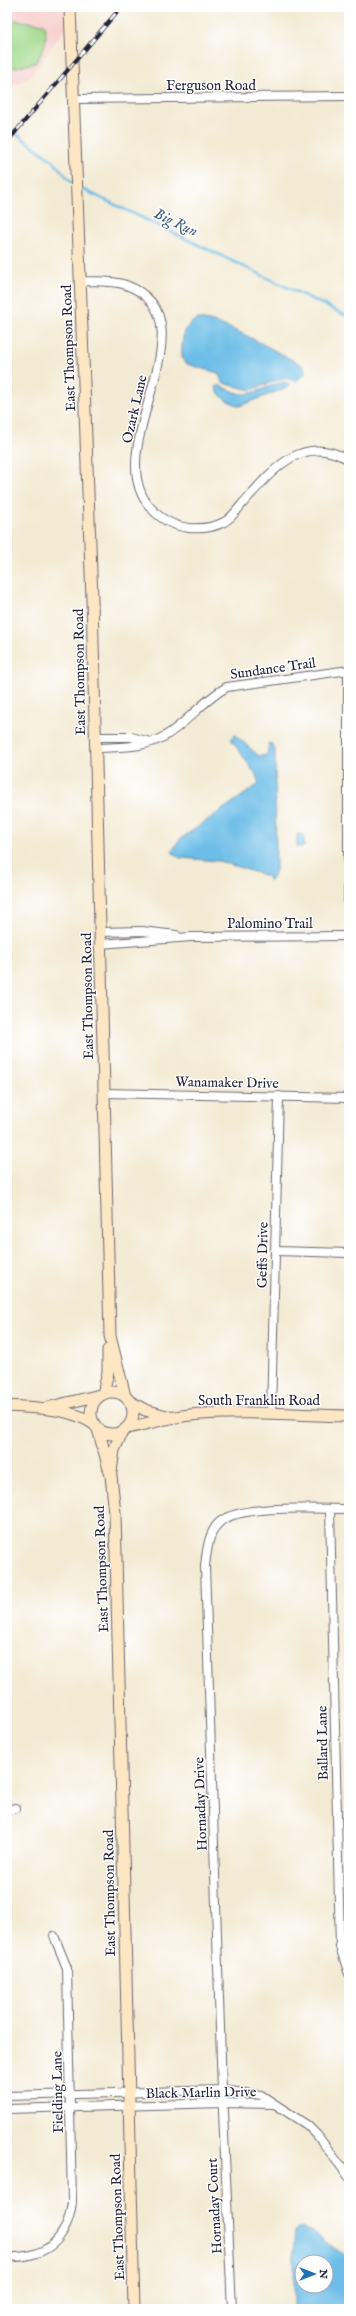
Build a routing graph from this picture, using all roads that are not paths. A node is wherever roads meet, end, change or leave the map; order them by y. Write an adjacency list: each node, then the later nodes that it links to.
1 (70, 7): 3 (main road, East Thompson Road)
2 (349, 96): 3 (street, Ferguson Road)
3 (74, 99): 4 (main road, East Thompson Road)
4 (80, 282): 5 (street, Ozark Lane); 7 (main road, East Thompson Road)
5 (349, 460)
6 (348, 670): 7 (street, Sundance Trail); 9 (street)
7 (96, 742): 8 (main road, East Thompson Road)
8 (100, 932): 10 (street, Palomino Trail); 11 (main road, East Thompson Road)
9 (348, 936): 10 (street, Palomino Trail)
10 (191, 937): 11 (street, Palomino Trail)
11 (100, 944): 12 (main road, East Thompson Road)
12 (104, 1093): 13 (street, Wanamaker Drive); 17 (main road, East Thompson Road)
13 (279, 1096): 14 (street, Wanamaker Drive); 15 (street, Geffs Drive)
14 (349, 1098)
15 (275, 1251): 16 (street); 22 (street, Geffs Drive)
16 (349, 1253)
17 (110, 1336): 18 (main road, East Thompson Road); 19 (main road, East Thompson Road)
18 (102, 1394): 19 (main road); 21 (main road); 25 (main road)
19 (127, 1398): 24 (main road, South Franklin Road); 26 (main road)
20 (7, 1406): 21 (main road)
21 (45, 1408): 25 (main road)
22 (271, 1414): 23 (main road, South Franklin Road); 24 (main road, South Franklin Road)
23 (349, 1416)
24 (170, 1417): 26 (main road, South Franklin Road)
25 (96, 1426): 26 (main road); 27 (main road, East Thompson Road)
26 (124, 1430): 27 (main road, East Thompson Road)
27 (111, 1476): 35 (main road, East Thompson Road)
28 (330, 1509): 29 (street); 33 (street, Ballard Lane); 34 (street, Hornaday Drive)
29 (349, 1509)
30 (16, 1808): 31 (street)
31 (7, 1810)
32 (54, 1936): 36 (street, Fielding Lane)
33 (349, 1974)
34 (222, 2090): 35 (street, Black Marlin Drive); 38 (street, Hornaday Drive); 39 (street, Black Marlin Drive)
35 (128, 2093): 36 (street, Black Marlin Drive); 40 (main road, East Thompson Road)
36 (70, 2094): 37 (street, Black Marlin Drive); 41 (street, Fielding Lane)
37 (7, 2096)
38 (223, 2103): 39 (street, Black Marlin Drive); 40 (street, Black Marlin Drive); 46 (street, Hornaday Court)
39 (273, 2104): 43 (street, Black Marlin Drive)
40 (129, 2106): 41 (street, Black Marlin Drive); 45 (main road, East Thompson Road)
41 (70, 2108): 42 (street, Black Marlin Drive); 44 (street, Fielding Lane)
42 (7, 2109)
43 (349, 2177)
44 (7, 2257)
45 (134, 2309)
46 (232, 2309)

